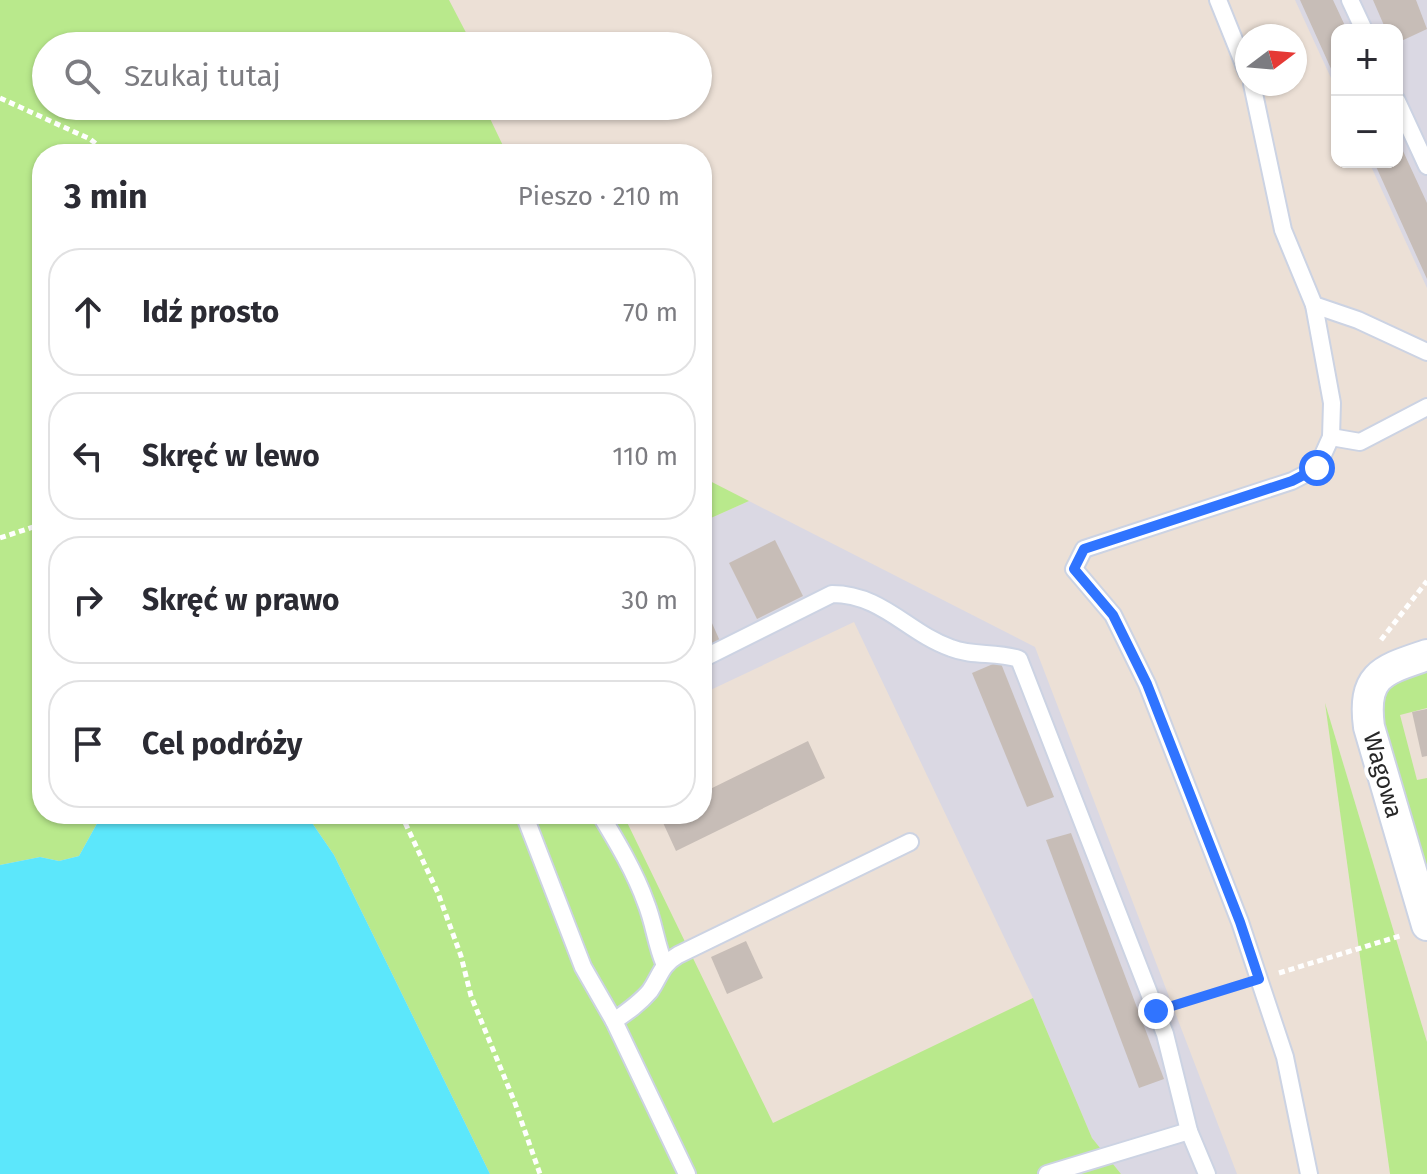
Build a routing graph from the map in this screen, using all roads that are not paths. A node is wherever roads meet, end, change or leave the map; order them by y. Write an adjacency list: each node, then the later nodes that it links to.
1 (1218, 0): 4 (lane)
2 (1350, 0): 3 (lane)
3 (1361, 24)
4 (1235, 42)
5 (1255, 96): 8 (lane)
6 (1403, 114): 7 (lane)
7 (1427, 166)
8 (1314, 305): 9 (lane); 11 (lane)
9 (1427, 352)
10 (1427, 407): 11 (lane)
11 (1331, 437): 24 (lane)
12 (712, 654): 20 (lane)
13 (1427, 655): 17 (street, Wagowa)
14 (528, 824): 19 (lane)
15 (606, 824): 18 (lane)
16 (910, 842): 18 (lane)
17 (1421, 929)
18 (664, 963): 19 (lane)
19 (614, 1021): 21 (lane)
20 (1189, 1131): 22 (lane); 23 (lane)
21 (687, 1174)
22 (1047, 1174)
23 (1207, 1174)
24 (1309, 1174)

